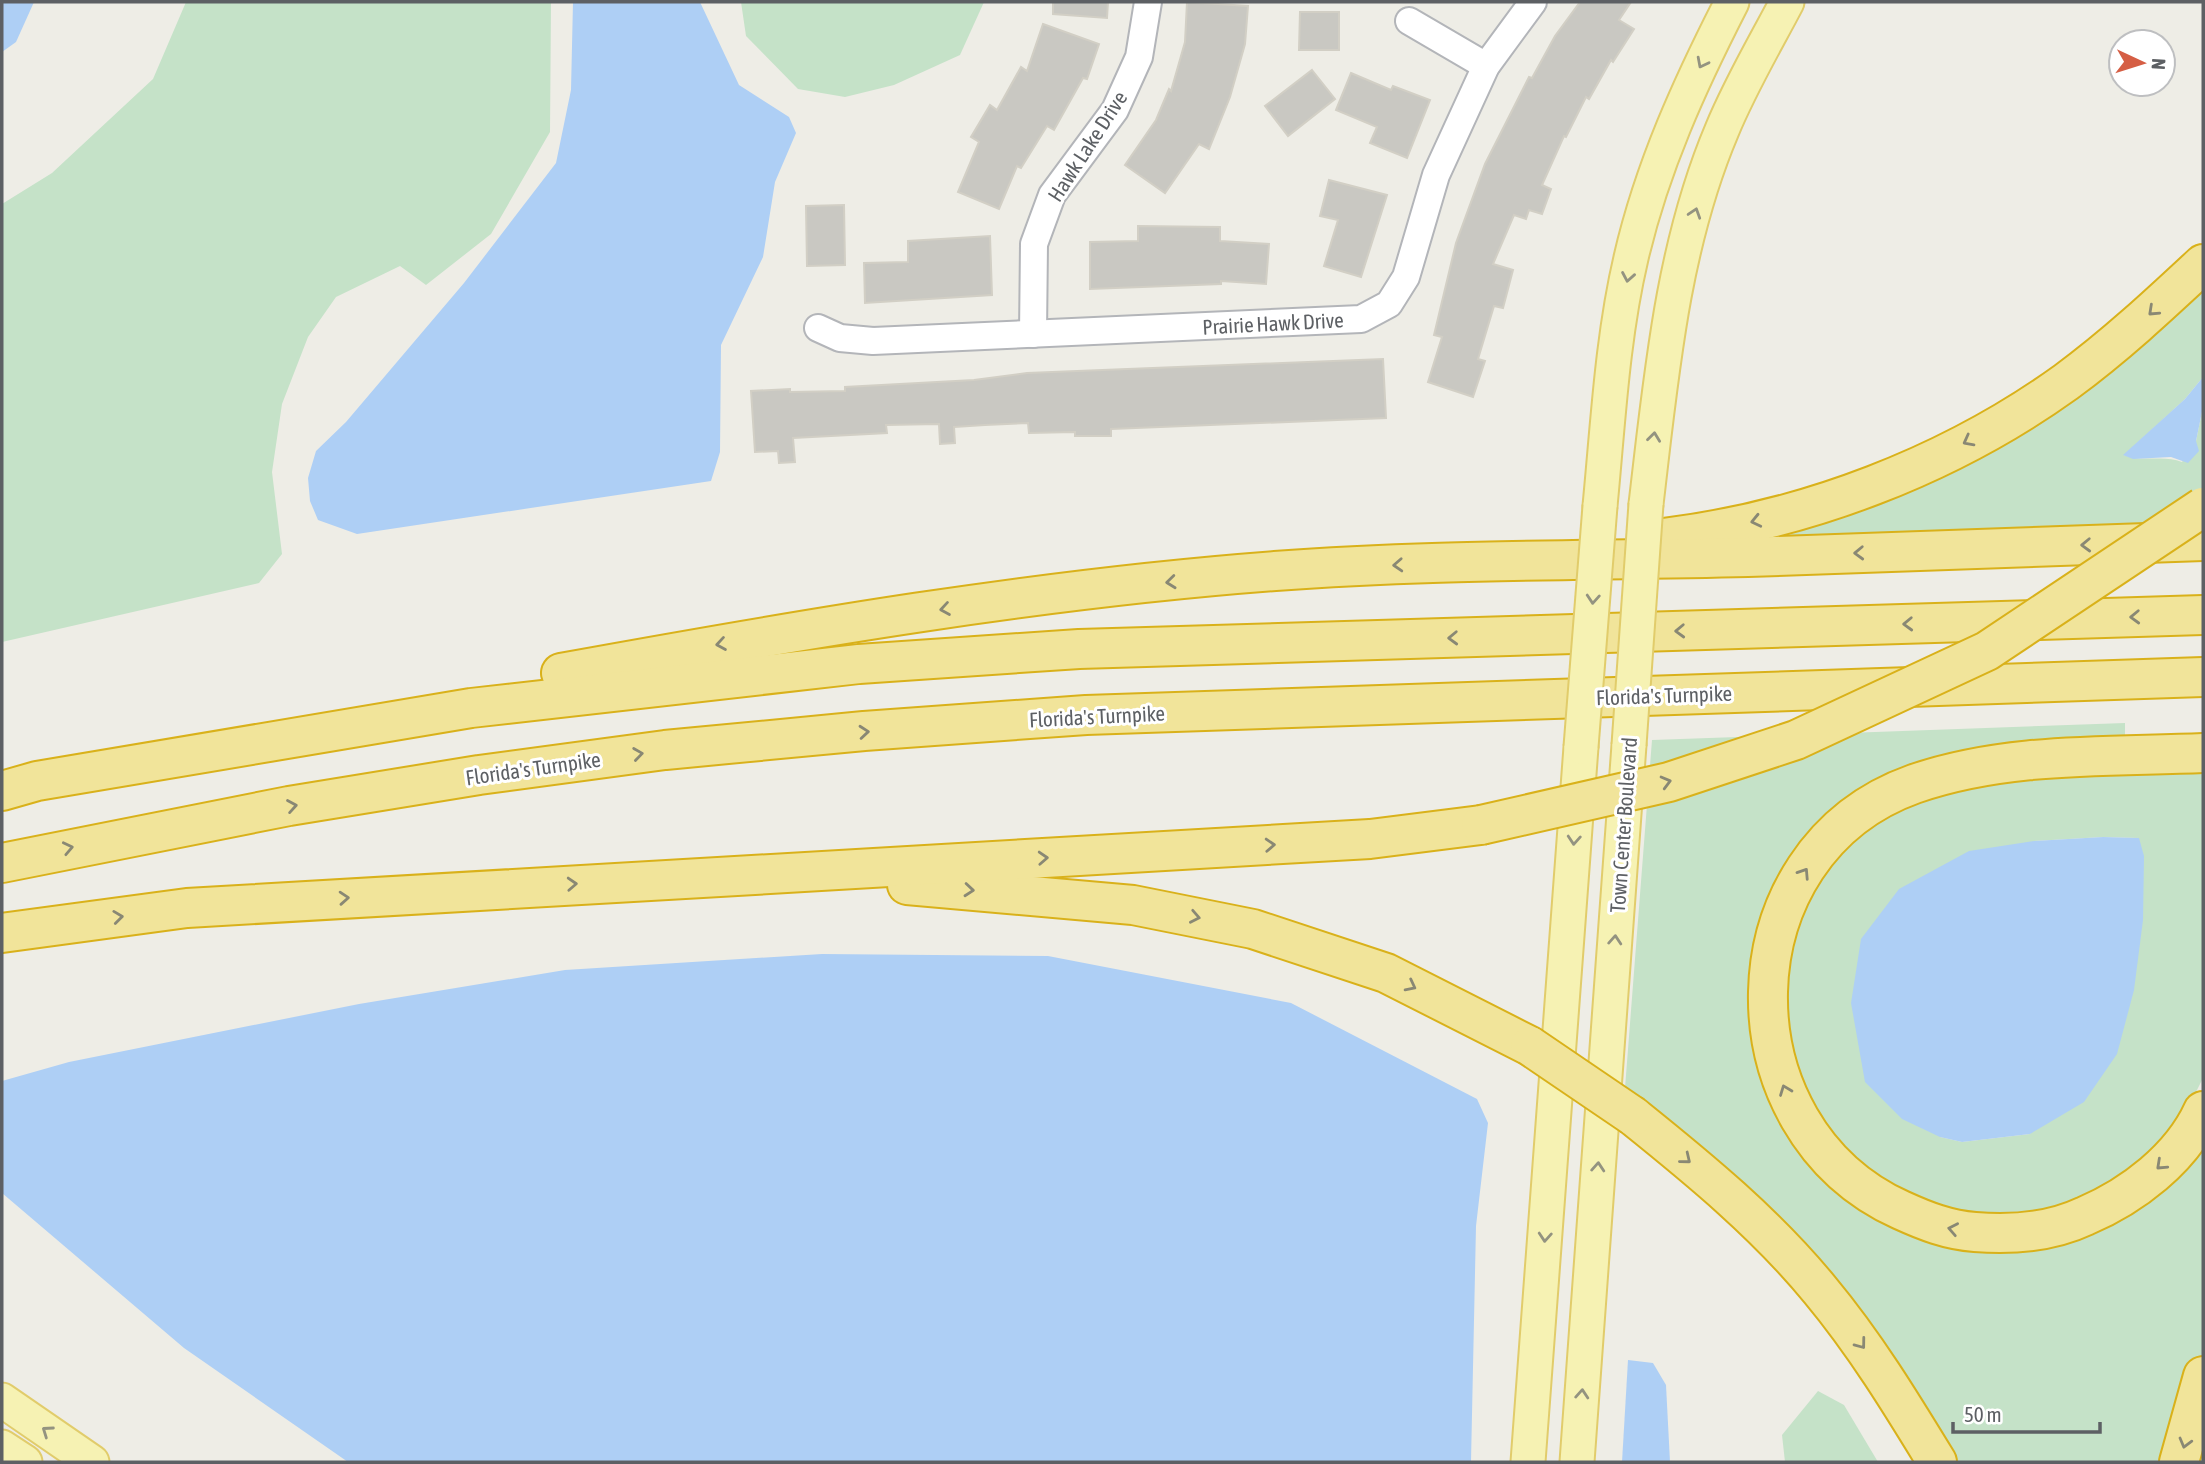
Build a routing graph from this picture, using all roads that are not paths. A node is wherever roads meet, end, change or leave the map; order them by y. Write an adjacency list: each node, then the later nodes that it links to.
1 (1148, 2): 9 (street, Hawk Lake Drive)
2 (1533, 2): 6 (street, Prairie Hawk Drive)
3 (1732, 2): 26 (main road, one-way to 26, bridge)
4 (1787, 2): 27 (main road, Town Center Boulevard, one-way to 4, bridge)
5 (1409, 20): 6 (street)
6 (1486, 66): 9 (street, Prairie Hawk Drive)
7 (2203, 264): 12 (highway, one-way to 12)
8 (818, 328): 9 (street, Prairie Hawk Drive)
9 (1033, 334)
10 (2203, 507): 18 (highway, one-way to 10, bridge)
11 (2203, 541): 12 (highway, one-way to 12)
12 (1466, 562): 16 (highway, one-way to 16)
13 (2203, 615): 16 (highway, one-way to 16)
14 (2203, 677): 17 (highway, Florida's Turnpike, one-way to 14)
15 (2203, 753): 20 (highway, one-way to 15)
16 (20, 786)
17 (2, 863)
18 (681, 878): 19 (highway, one-way to 18); 28 (highway, one-way to 28, bridge)
19 (2, 933)
20 (2203, 1111)
21 (2203, 1376): 29 (highway, one-way to 29)
22 (2, 1400): 25 (main road, one-way to 22)
23 (2, 1447): 24 (main road)
24 (25, 1462)
25 (92, 1462)
26 (1528, 1462)
27 (1577, 1462)
28 (1937, 1462)
29 (2179, 1462)

